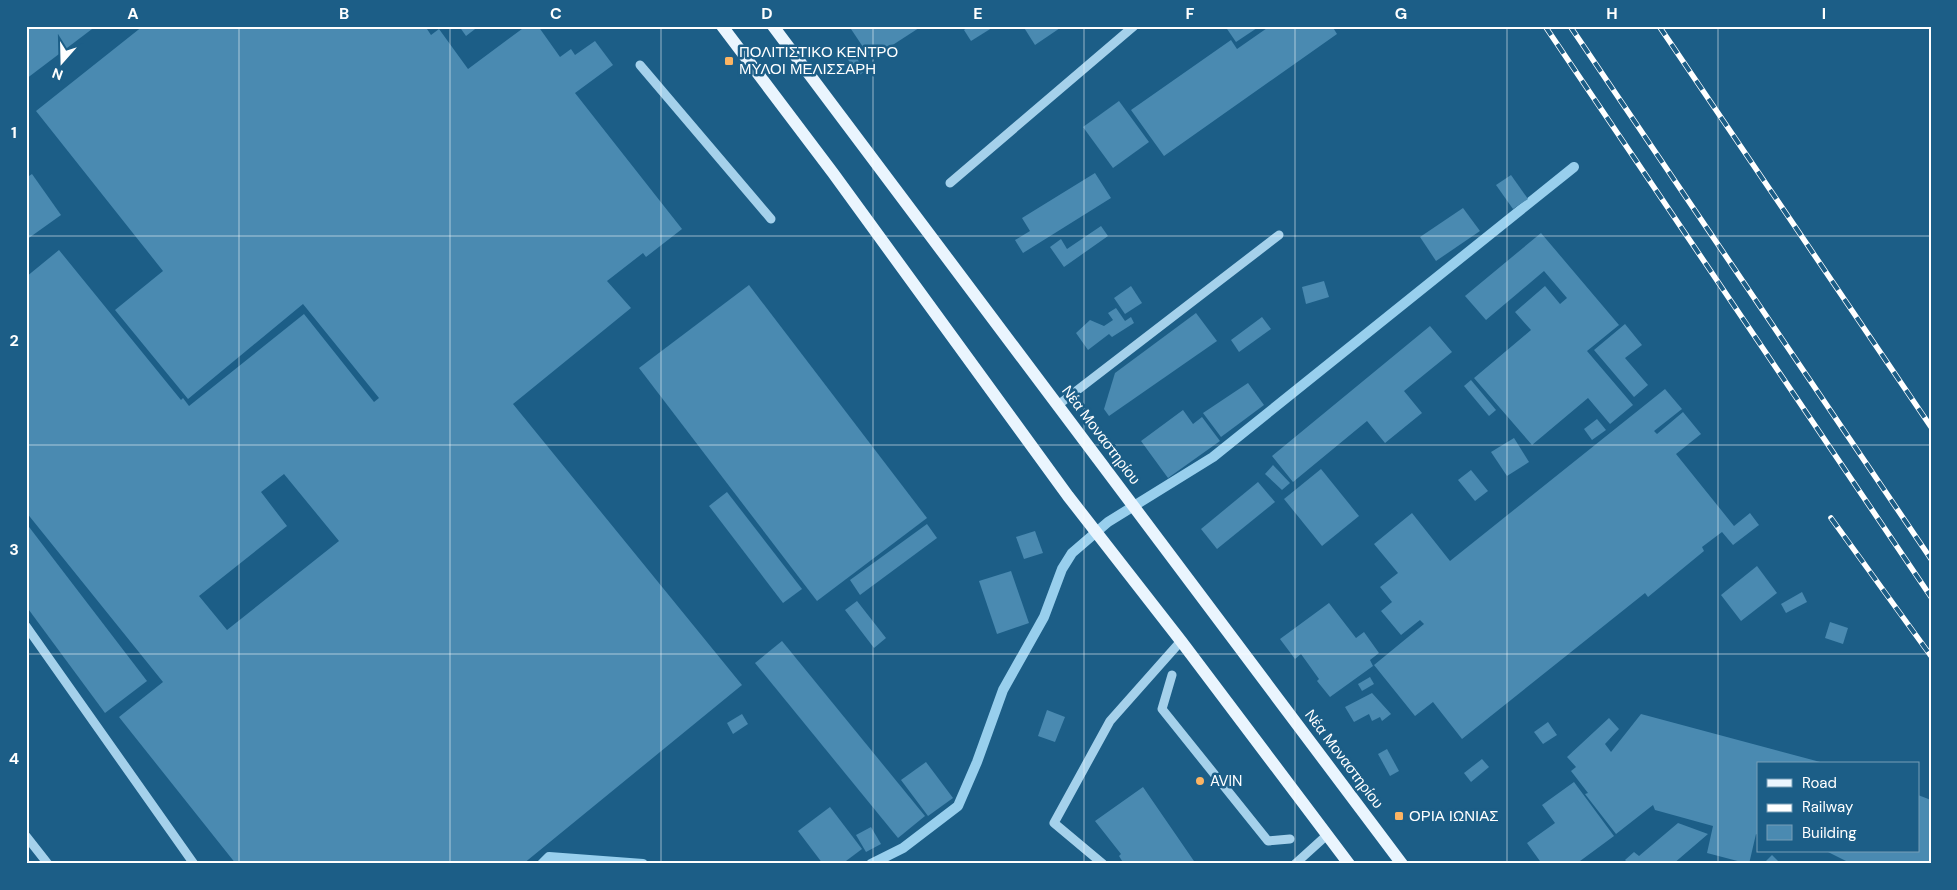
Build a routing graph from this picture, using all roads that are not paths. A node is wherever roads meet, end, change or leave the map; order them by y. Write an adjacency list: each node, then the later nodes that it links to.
1 (722, 26): 10 (main road)
2 (773, 26): 8 (main road, Νέα Μοναστηρίου)
3 (1134, 26): 5 (lane)
4 (640, 65): 6 (lane)
5 (950, 183)
6 (770, 219)
7 (1279, 235): 8 (lane)
8 (1058, 405): 20 (main road, Νέα Μοναστηρίου)
9 (26, 626): 16 (lane)
10 (1181, 641): 12 (main road); 17 (lane)
11 (1172, 675): 14 (lane)
12 (1327, 835): 18 (lane); 19 (main road)
13 (26, 836): 15 (lane)
14 (1290, 839)
15 (48, 864)
16 (194, 864)
17 (1102, 864)
18 (1295, 864)
19 (1349, 864)
20 (1402, 864)

